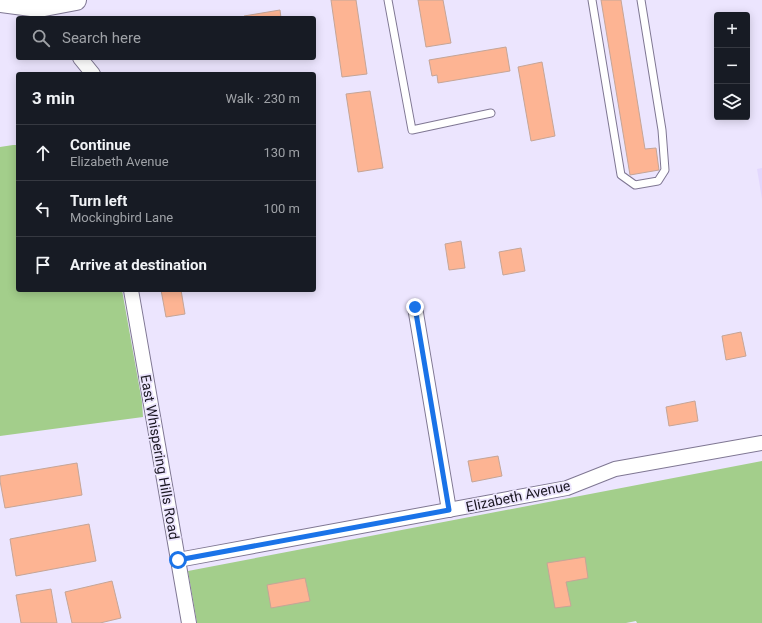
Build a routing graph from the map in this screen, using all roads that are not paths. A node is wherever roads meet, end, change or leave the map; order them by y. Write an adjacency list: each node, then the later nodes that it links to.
1 (76, 0): 6 (street)
2 (388, 0): 9 (lane)
3 (592, 0): 4 (lane)
4 (641, 0)
5 (0, 2): 6 (street)
6 (41, 8)
7 (82, 60): 8 (street)
8 (91, 72)
9 (491, 113)
10 (131, 292): 14 (street, East Whispering Hills Road)
11 (415, 307): 13 (street)
12 (762, 444): 13 (street, Elizabeth Avenue)
13 (449, 510): 14 (street, Elizabeth Avenue)
14 (178, 560): 15 (street, East Whispering Hills Road)
15 (188, 623)

